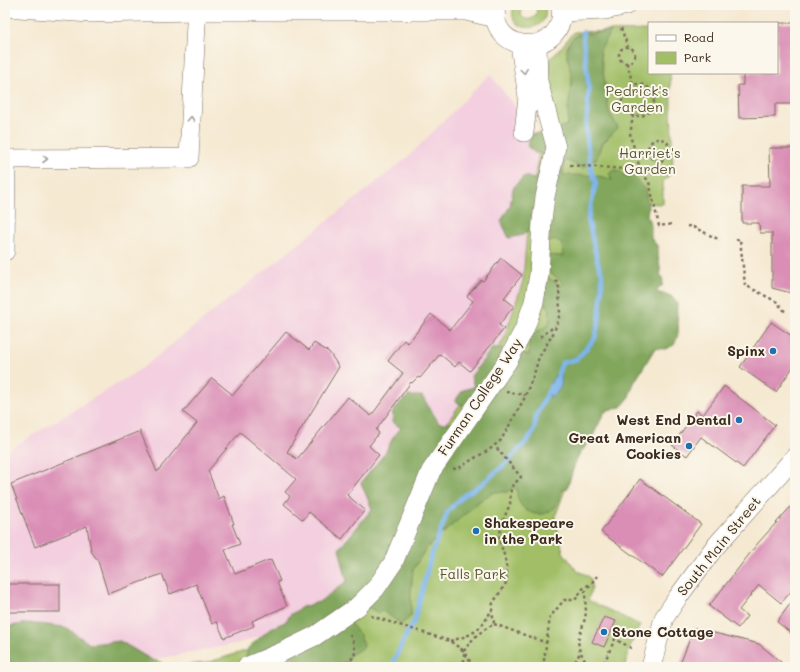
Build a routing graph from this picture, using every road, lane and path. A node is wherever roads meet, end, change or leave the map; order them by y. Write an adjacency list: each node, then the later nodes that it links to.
1 (627, 5): 5 (street)
2 (5, 7): 3 (street)
3 (197, 8): 4 (street); 17 (street, one-way to 3)
4 (473, 8): 6 (street)
5 (562, 9): 8 (street)
6 (496, 12): 8 (street)
7 (621, 28): 9 (path)
8 (529, 45): 12 (street, Furman College Way)
9 (628, 47): 10 (path); 10 (path)
10 (627, 63): 11 (path)
11 (632, 85): 13 (path); 13 (path)
12 (535, 96): 14 (street); 41 (street, Furman College Way)
13 (633, 115): 16 (path)
14 (524, 132)
15 (648, 153): 15 (path); 16 (path)
16 (636, 154): 19 (path)
17 (6, 159): 24 (street)
18 (572, 165): 19 (path)
19 (640, 170): 20 (path)
20 (673, 224)
21 (687, 226): 22 (path)
22 (720, 240)
23 (736, 240): 26 (path)
24 (5, 251)
25 (556, 277): 27 (path)
26 (786, 313)
27 (495, 446): 29 (path); 32 (path)
28 (795, 456): 49 (street, South Main Street)
29 (452, 469)
30 (597, 576): 31 (path)
31 (590, 585): 37 (path); 40 (path)
32 (492, 610): 34 (path); 36 (path)
33 (366, 614): 36 (path)
34 (494, 624): 37 (path); 39 (path)
35 (347, 628): 42 (path)
36 (449, 641): 39 (path)
37 (547, 643): 45 (path)
38 (633, 649): 48 (path)
39 (464, 651): 43 (path); 44 (path)
40 (580, 653): 46 (path); 47 (path)
41 (246, 667)
42 (328, 667)
43 (464, 667)
44 (473, 667)
45 (544, 667)
46 (572, 667)
47 (588, 667)
48 (600, 667)
49 (651, 667)

